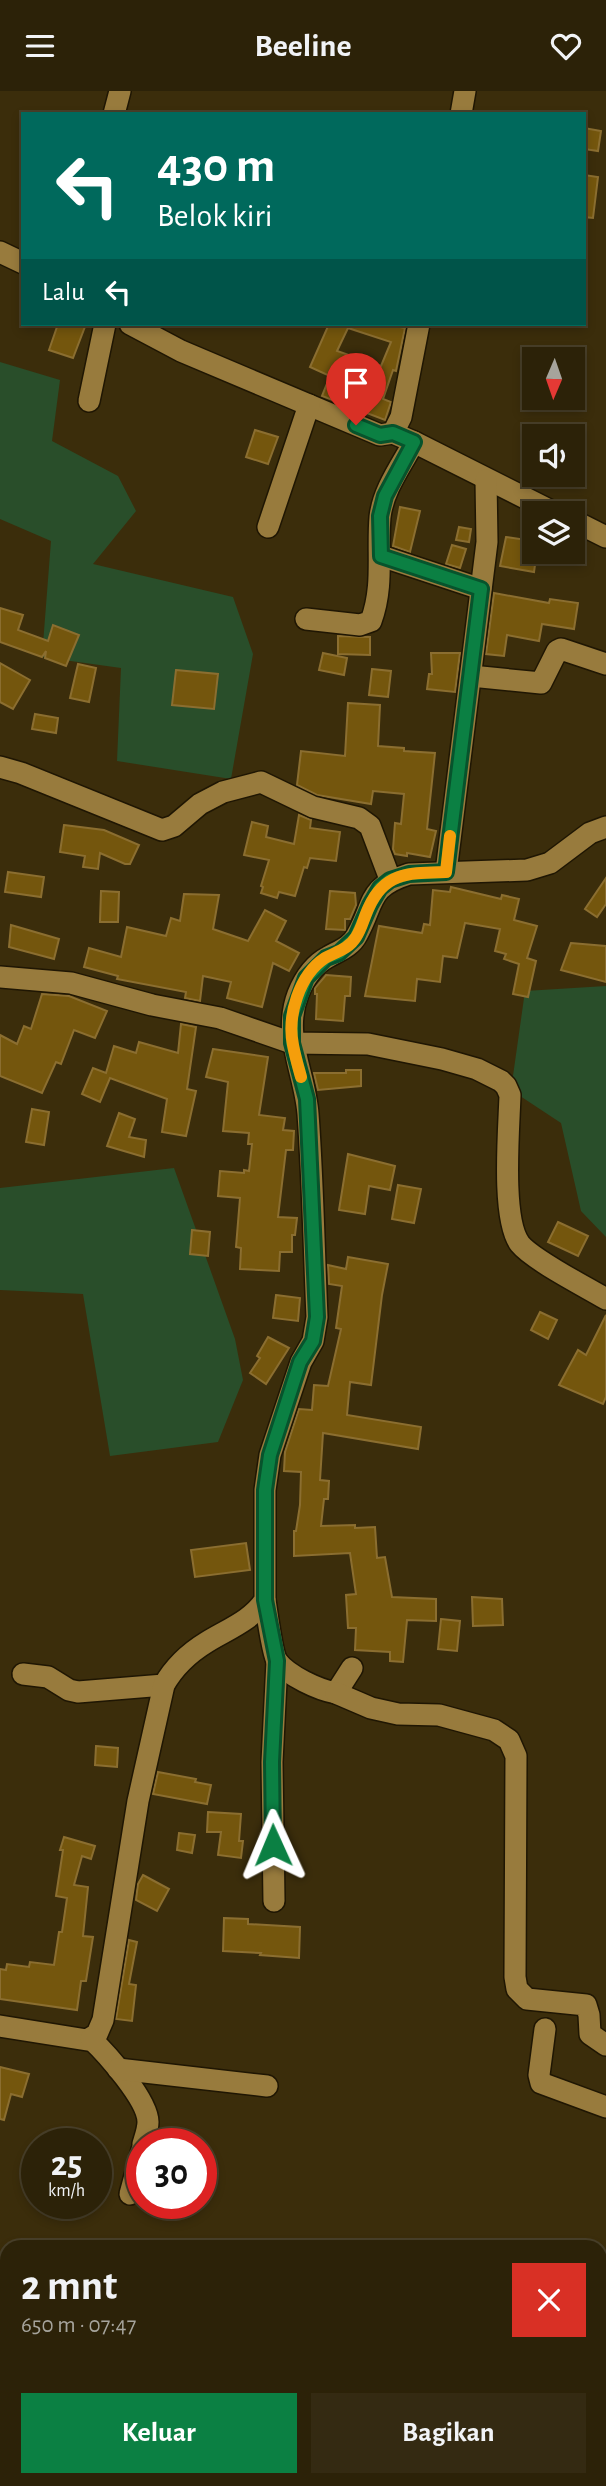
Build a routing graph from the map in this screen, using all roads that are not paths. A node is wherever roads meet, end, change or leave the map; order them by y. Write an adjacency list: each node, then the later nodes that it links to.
1 (120, 91): 3 (street)
2 (465, 91): 4 (street)
3 (115, 112)
4 (461, 112)
5 (0, 251): 6 (street)
6 (21, 262)
7 (105, 326): 10 (street)
8 (134, 326): 11 (street)
9 (419, 326): 12 (street)
10 (89, 401)
11 (309, 405): 12 (street); 17 (street)
12 (393, 433): 13 (street)
13 (414, 442): 14 (street); 19 (street)
14 (486, 479): 15 (street); 20 (street)
15 (531, 501)
16 (585, 526): 18 (street)
17 (268, 527)
18 (606, 537)
19 (381, 556): 20 (street); 21 (street)
20 (481, 589): 23 (street)
21 (306, 619)
22 (606, 664): 23 (street)
23 (471, 676): 26 (street)
24 (0, 768): 27 (street)
25 (606, 827): 26 (street)
26 (446, 872): 27 (street)
27 (390, 880): 29 (street)
28 (0, 977): 29 (street)
29 (292, 1043): 30 (street); 31 (street)
30 (606, 1299)
31 (265, 1600): 32 (street); 35 (street)
32 (277, 1661): 36 (street); 37 (street)
33 (352, 1668): 36 (street)
34 (23, 1674): 35 (street)
35 (164, 1685): 40 (street)
36 (337, 1693): 41 (street)
37 (274, 1901)
38 (0, 2026): 40 (street)
39 (545, 2029): 44 (street)
40 (91, 2039): 42 (street)
41 (606, 2045)
42 (118, 2069): 43 (street); 45 (street)
43 (267, 2086)
44 (606, 2107)
45 (146, 2128)

